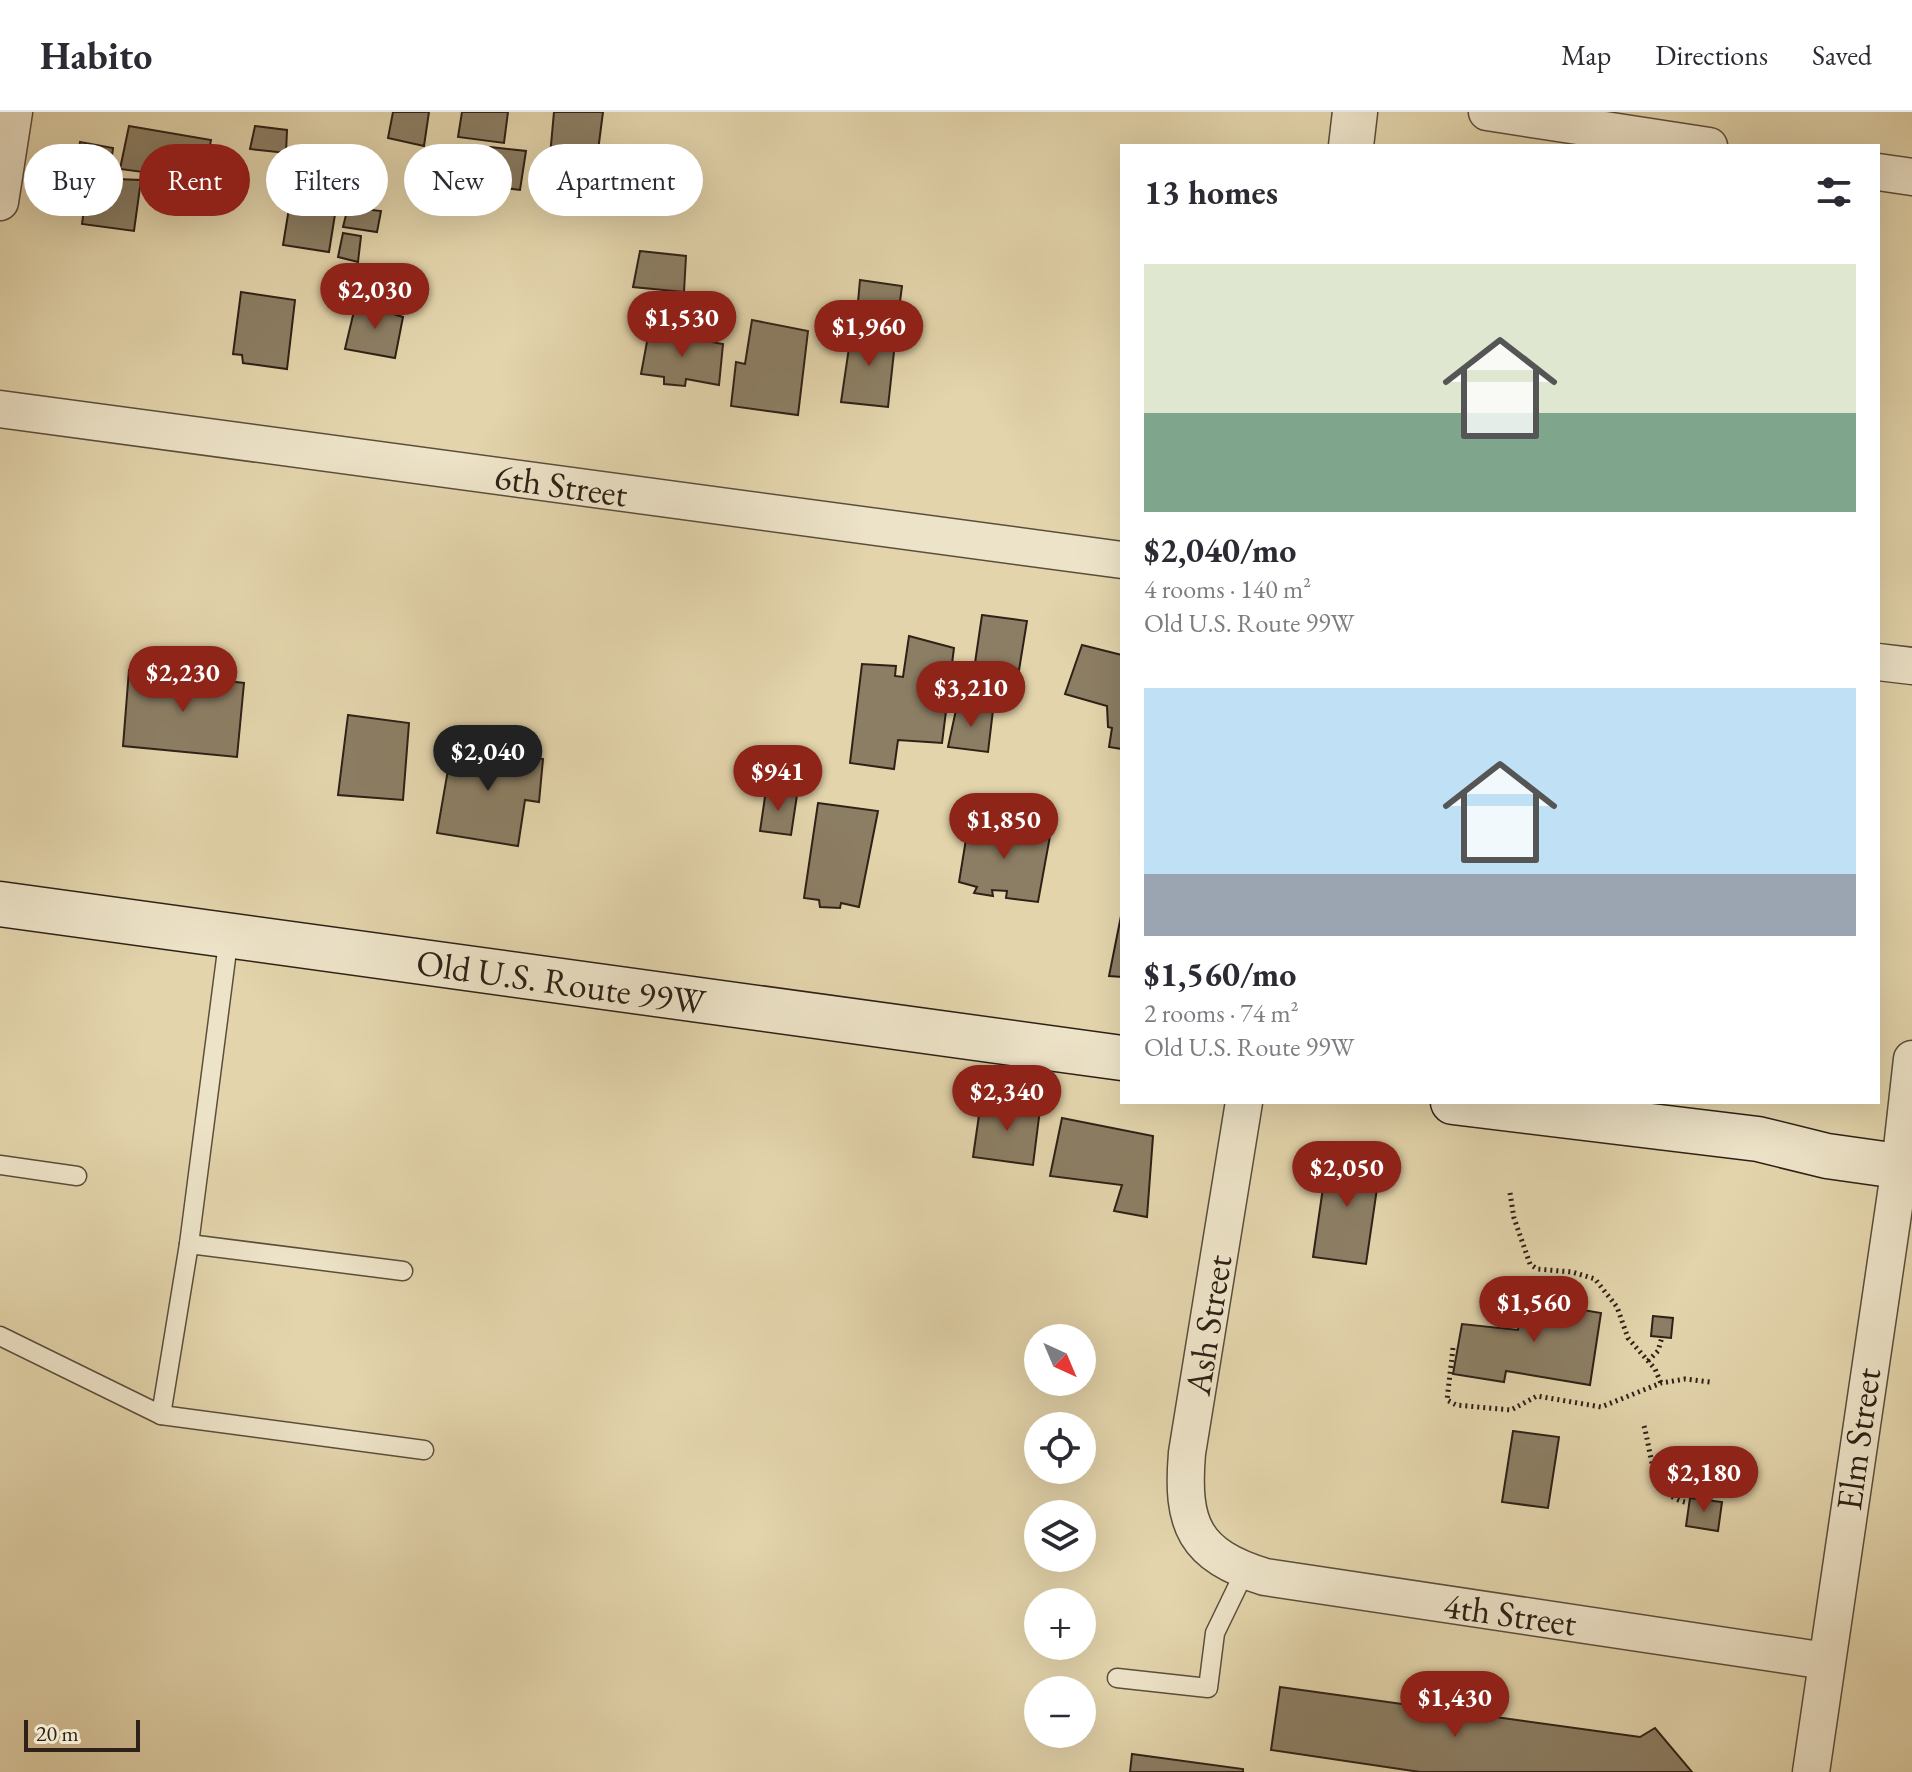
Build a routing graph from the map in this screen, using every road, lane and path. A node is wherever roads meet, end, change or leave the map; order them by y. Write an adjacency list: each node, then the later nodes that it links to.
1 (14, 112): 10 (street)
2 (1355, 112): 5 (main road)
3 (1375, 112): 6 (main road)
4 (1487, 112): 7 (street)
5 (1351, 144)
6 (1371, 144)
7 (1696, 144)
8 (1880, 172): 9 (street)
9 (1912, 177)
10 (0, 202)
11 (0, 409): 12 (street, 6th Street)
12 (1120, 560)
13 (1880, 662): 14 (street)
14 (1912, 666)
15 (1, 909): 16 (main road, Old U.S. Route 99W)
16 (229, 935): 17 (main road, Old U.S. Route 99W); 25 (lane)
17 (1120, 1058)
18 (1912, 1059): 22 (street, Elm Street)
19 (1244, 1104): 37 (street, Ash Street)
20 (1469, 1104): 22 (main road)
21 (0, 1165): 23 (lane)
22 (1906, 1167): 39 (street, Elm Street)
23 (77, 1176)
24 (1510, 1193): 30 (path)
25 (189, 1244): 26 (lane); 33 (lane)
26 (403, 1271)
27 (0, 1336): 33 (lane)
28 (1662, 1337): 30 (path)
29 (1453, 1348): 32 (path)
30 (1648, 1361): 32 (path)
31 (1710, 1382): 32 (path)
32 (1661, 1383)
33 (161, 1415): 35 (lane)
34 (1644, 1426): 36 (path)
35 (424, 1450)
36 (1690, 1503)
37 (1203, 1545): 38 (street, 4th Street)
38 (1245, 1571): 39 (street, 4th Street); 40 (lane)
39 (1826, 1661): 41 (street, Elm Street)
40 (1117, 1678)
41 (1811, 1772)

